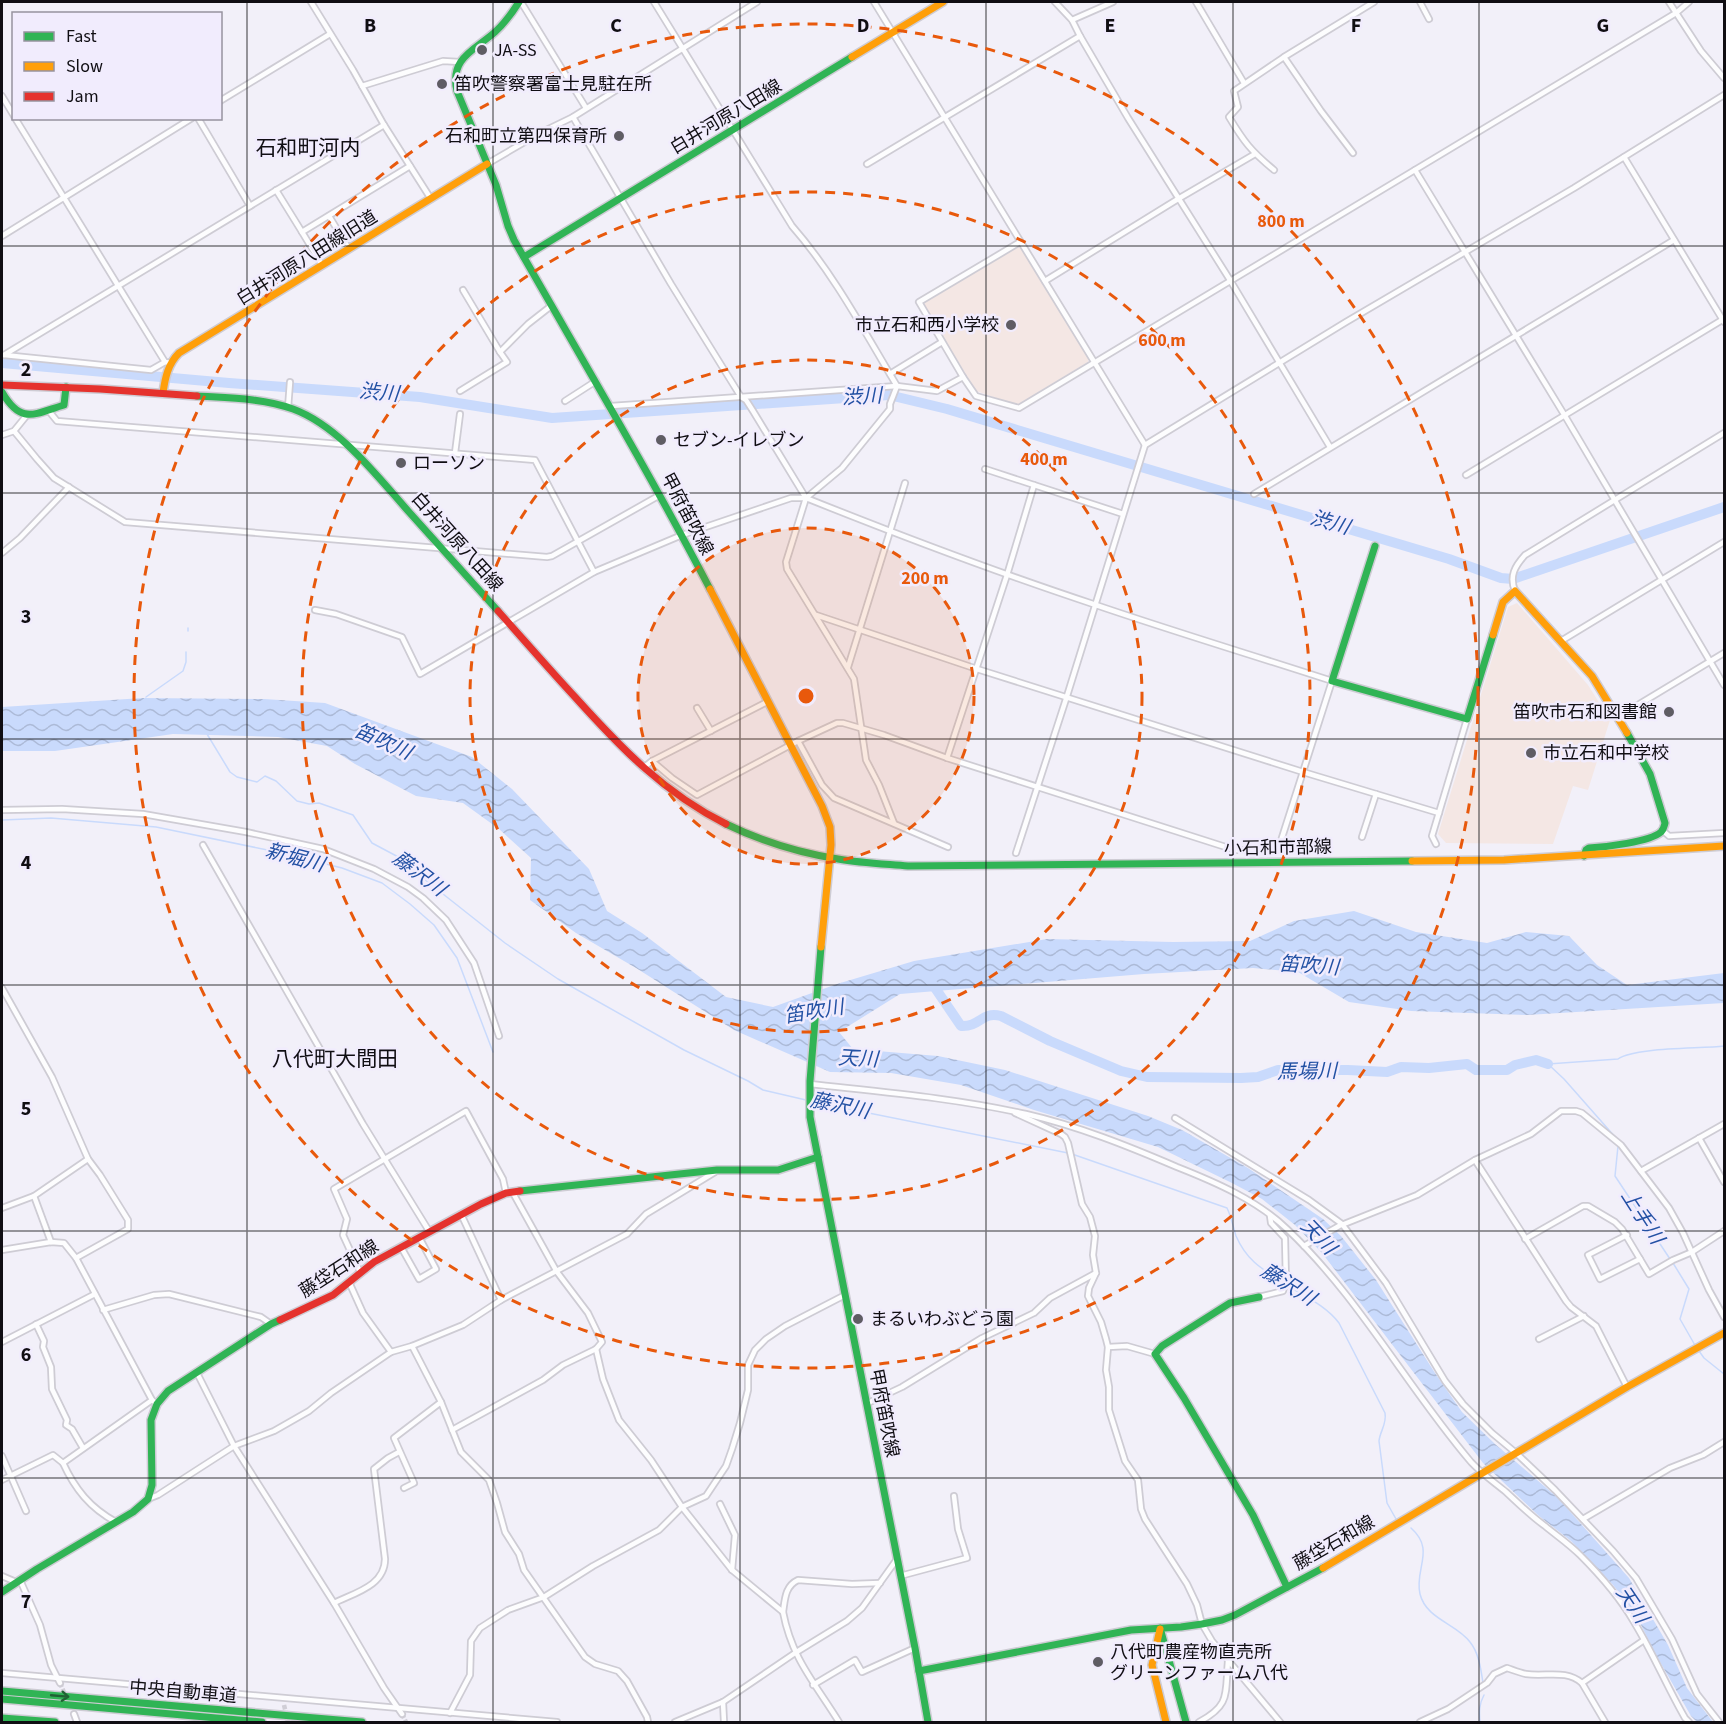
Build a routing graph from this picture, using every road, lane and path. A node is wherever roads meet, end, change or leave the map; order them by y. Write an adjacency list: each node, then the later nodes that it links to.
1 (311, 2): 18 (street)
2 (520, 2): 22 (main road); 29 (street)
3 (654, 2): 20 (street)
4 (757, 2): 20 (street)
5 (874, 2): 17 (street)
6 (943, 2): 17 (main road, 白井河原八田線)
7 (1055, 2): 15 (street)
8 (1113, 2): 15 (street)
9 (1196, 2): 24 (street)
10 (1374, 2): 21 (street)
11 (1420, 2): 16 (street)
12 (1669, 2): 14 (street)
13 (1689, 2): 14 (street)
14 (1676, 13): 23 (street); 45 (street)
15 (1072, 20): 19 (street)
16 (1430, 20)
17 (893, 32): 32 (street); 37 (main road, 白井河原八田線)
18 (330, 34): 25 (street); 28 (street)
19 (1080, 36): 32 (street); 50 (street)
20 (683, 47): 29 (street); 37 (street)
21 (1284, 57): 24 (street); 38 (street)
22 (460, 62): 25 (street); 41 (main road, 甲府笛吹線)
23 (1725, 78)
24 (1244, 83): 39 (street)
25 (362, 86): 36 (street)
26 (1725, 95): 40 (street)
27 (2, 96): 30 (street)
28 (222, 100)
29 (586, 108): 31 (street)
30 (12, 114)
31 (573, 117): 41 (street); 49 (street)
32 (945, 117): 42 (street); 56 (street)
33 (16, 120): 47 (street)
34 (189, 120): 47 (street)
35 (199, 120): 51 (street)
36 (384, 125): 43 (street); 46 (street)
37 (733, 130): 49 (main road, 白井河原八田線); 74 (street)
38 (1353, 153)
39 (1255, 154): 44 (street); 50 (street)
40 (1624, 157): 55 (street); 58 (street)
41 (487, 164): 48 (main road, 白井河原八田線旧道); 59 (main road, 甲府笛吹線)
42 (867, 165)
43 (410, 166): 48 (street); 52 (street)
44 (1274, 170)
45 (1414, 170): 58 (street); 61 (street)
46 (276, 190): 51 (street); 53 (street)
47 (64, 198): 54 (street); 63 (street)
48 (431, 199): 57 (main road, 白井河原八田線旧道)
49 (620, 199): 59 (main road, 白井河原八田線); 84 (street)
50 (1178, 199): 61 (street); 62 (street)
51 (250, 206): 63 (street)
52 (329, 216): 53 (street); 57 (street)
53 (302, 232): 60 (street)
54 (2, 236)
55 (1674, 240): 66 (street); 67 (street)
56 (1020, 242): 62 (street); 68 (street)
57 (349, 249): 60 (main road, 白井河原八田線旧道)
58 (1465, 252): 67 (street); 72 (street)
59 (524, 257): 65 (main road, 甲府笛吹線)
60 (322, 266): 73 (main road, 白井河原八田線旧道)
61 (1230, 280): 71 (street); 72 (street)
62 (1045, 281): 71 (street)
63 (118, 286): 70 (street); 73 (street)
64 (463, 290): 69 (street)
65 (552, 306): 69 (street); 76 (main road, 甲府笛吹線)
66 (1723, 321): 91 (street)
67 (1515, 335): 91 (street); 97 (street)
68 (942, 342): 74 (street); 75 (street)
69 (501, 352): 81 (street)
70 (3, 355): 73 (street)
71 (1095, 362): 75 (street); 96 (street)
72 (1280, 363): 96 (street); 97 (street)
73 (168, 364): 83 (main road)
74 (890, 374): 80 (street)
75 (963, 377): 80 (street)
76 (596, 381): 85 (street); 87 (main road, 甲府笛吹線)
77 (290, 382): 86 (street)
78 (2, 385): 79 (main road, 白井河原八田線)
79 (66, 387): 83 (main road, 白井河原八田線); 88 (main road)
80 (896, 388): 84 (street); 106 (street)
81 (460, 391)
82 (2, 392): 90 (main road)
83 (163, 393): 86 (main road, 白井河原八田線)
84 (743, 398): 87 (street); 106 (street)
85 (565, 401)
86 (288, 408): 95 (main road, 白井河原八田線)
87 (612, 408): 105 (main road, 甲府笛吹線)
88 (48, 410): 90 (main road); 95 (street)
89 (460, 414): 98 (street)
90 (27, 415): 92 (street)
91 (1565, 416): 100 (street); 107 (street)
92 (14, 431): 94 (street); 103 (street)
93 (1725, 433): 107 (street)
94 (2, 435)
95 (345, 444): 98 (street); 114 (main road, 白井河原八田線)
96 (1145, 445): 108 (street)
97 (1330, 447): 104 (street)
98 (455, 453): 111 (street)
99 (985, 469): 102 (street)
100 (1466, 475)
101 (905, 483): 109 (street)
102 (1034, 485): 108 (street); 117 (street)
103 (69, 487): 114 (street); 115 (street)
104 (1254, 494)
105 (660, 495): 110 (main road, 甲府笛吹線); 111 (street)
106 (806, 498): 109 (street); 110 (street); 122 (street)
107 (1615, 500): 118 (street); 119 (street)
108 (1123, 514): 120 (street)
109 (889, 532): 117 (street); 124 (street)
110 (681, 536): 116 (street); 133 (main road, 甲府笛吹線)
111 (579, 541): 114 (street); 116 (street)
112 (1725, 542): 118 (street)
113 (1375, 546): 130 (main road)
114 (443, 549): 123 (main road, 白井河原八田線)
115 (2, 553)
116 (594, 572): 123 (street)
117 (1007, 575): 120 (street); 129 (street)
118 (1662, 580): 125 (street); 127 (street)
119 (1515, 591): 125 (main road); 136 (main road)
120 (1095, 605): 130 (street); 132 (street)
121 (315, 610): 123 (street)
122 (816, 615): 124 (street); 128 (street)
123 (509, 623): 143 (main road, 白井河原八田線)
124 (859, 631): 128 (street); 129 (street)
125 (1561, 641): 135 (main road)
126 (1725, 653): 127 (street)
127 (1710, 661): 131 (street); 135 (street)
128 (848, 667): 137 (street)
129 (977, 669): 132 (street); 141 (street)
130 (1332, 681): 136 (main road); 144 (street)
131 (1725, 685)
132 (1067, 696): 144 (street); 145 (street)
133 (767, 702): 138 (street); 140 (main road, 甲府笛吹線)
134 (697, 708): 138 (street)
135 (1618, 717): 150 (main road)
136 (1467, 719): 148 (street)
137 (861, 728): 139 (street); 141 (street); 149 (street)
138 (711, 731): 142 (street)
139 (798, 741): 140 (street); 149 (street)
140 (790, 746): 142 (street); 159 (main road, 甲府笛吹線)
141 (947, 758): 145 (street)
142 (652, 761): 143 (street)
143 (642, 769): 159 (main road, 白井河原八田線)
144 (1303, 772): 145 (street); 146 (street)
145 (1038, 787): 157 (street)
146 (1376, 794): 148 (street); 152 (street)
147 (2, 810): 161 (street)
148 (1439, 813): 153 (street)
149 (894, 823): 156 (street)
150 (1662, 830): 151 (street); 158 (main road)
151 (1725, 833)
152 (1362, 837)
153 (1436, 844)
154 (203, 845): 169 (street)
155 (1725, 846): 158 (main road, 小石和市部線)
156 (948, 848)
157 (1016, 853)
158 (1584, 856): 159 (main road, 小石和市部線)
159 (830, 862): 162 (main road, 甲府笛吹線)
160 (2, 988): 168 (street)
161 (499, 1036)
162 (810, 1085): 163 (street); 167 (main road, 甲府笛吹線)
163 (1012, 1112): 178 (street); 194 (street)
164 (1175, 1118): 179 (street)
165 (1725, 1124): 166 (street)
166 (1699, 1138): 172 (street); 173 (street)
167 (819, 1157): 171 (main road, 藤垈石和線); 197 (main road, 甲府笛吹線)
168 (88, 1159): 175 (street); 190 (street)
169 (384, 1159): 174 (street); 180 (street); 192 (street)
170 (1475, 1160): 172 (street); 179 (street); 184 (street)
171 (717, 1170): 174 (main road, 藤垈石和線); 193 (street)
172 (1641, 1171): 189 (street)
173 (1725, 1182)
174 (510, 1193): 177 (main road, 藤垈石和線); 193 (street)
175 (34, 1196): 176 (street); 185 (street)
176 (2, 1208)
177 (461, 1214): 180 (main road, 藤垈石和線); 199 (street)
178 (1270, 1216): 186 (street); 198 (street)
179 (1340, 1225): 186 (street); 223 (street)
180 (429, 1231): 183 (main road, 藤垈石和線)
181 (1725, 1231): 189 (street)
182 (1627, 1235): 184 (street); 191 (street); 191 (street)
183 (419, 1237): 187 (main road, 藤垈石和線); 187 (street)
184 (1525, 1239): 201 (street)
185 (51, 1242): 188 (street); 190 (street)
186 (1306, 1245): 226 (street)
187 (401, 1247): 192 (main road, 藤垈石和線)
188 (2, 1250)
189 (1692, 1252): 191 (street); 202 (street)
190 (76, 1258): 196 (street)
191 (1640, 1259)
192 (360, 1272): 195 (main road, 藤垈石和線)
193 (557, 1272): 199 (street); 210 (street)
194 (1096, 1272): 209 (street); 217 (street)
195 (349, 1282): 204 (main road, 藤垈石和線); 211 (street)
196 (95, 1294): 200 (street); 203 (street)
197 (845, 1295): 217 (main road, 甲府笛吹線); 233 (street)
198 (1259, 1297): 212 (main road)
199 (501, 1300): 208 (street)
200 (103, 1310): 204 (street); 215 (street)
201 (1584, 1316): 206 (street); 214 (street)
202 (1725, 1317)
203 (36, 1324): 207 (street); 221 (street)
204 (271, 1324): 213 (main road, 藤垈石和線)
205 (1725, 1333): 214 (main road, 藤垈石和線)
206 (1539, 1339)
207 (2, 1342)
208 (412, 1346): 211 (street); 216 (street)
209 (1108, 1347): 212 (street); 248 (street)
210 (596, 1349): 218 (street); 233 (street)
211 (391, 1352): 220 (street)
212 (1155, 1354): 243 (main road)
213 (197, 1373): 215 (main road, 藤垈石和線); 220 (street)
214 (1627, 1387): 223 (main road, 藤垈石和線)
215 (154, 1402): 221 (street); 231 (main road)
216 (441, 1402): 218 (street); 222 (street)
217 (868, 1403): 237 (main road, 甲府笛吹線)
218 (452, 1430): 245 (street)
219 (1725, 1442): 235 (street)
220 (234, 1446): 231 (street); 246 (street)
221 (83, 1448): 225 (street)
222 (399, 1452): 229 (street); 246 (street)
223 (1514, 1454): 226 (main road, 藤垈石和線); 235 (street)
224 (2, 1456): 227 (street)
225 (63, 1463): 227 (street); 236 (street)
226 (1483, 1473): 243 (main road, 藤垈石和線); 250 (street)
227 (10, 1475): 228 (street); 234 (street)
228 (2, 1480)
229 (404, 1488)
230 (954, 1496): 240 (street)
231 (148, 1499): 236 (main road)
232 (720, 1504): 238 (street)
233 (682, 1507): 238 (street); 245 (street)
234 (26, 1511)
235 (1583, 1519): 288 (street)
236 (116, 1522): 241 (main road)
237 (897, 1559): 240 (main road, 甲府笛吹線); 242 (street)
238 (732, 1570): 247 (street)
239 (2, 1576): 241 (street)
240 (900, 1576): 251 (main road, 甲府笛吹線)
241 (18, 1581): 244 (main road); 256 (street)
242 (880, 1583): 247 (street); 252 (street)
243 (1287, 1587): 248 (main road, 藤垈石和線)
244 (2, 1592)
245 (544, 1597): 268 (street); 276 (street)
246 (334, 1603): 267 (street)
247 (783, 1612): 252 (street)
248 (1202, 1624): 249 (main road, 藤垈石和線); 253 (street)
249 (1160, 1628): 254 (main road, 藤垈石和線); 281 (main road); 282 (main road)
250 (1644, 1640): 258 (street); 287 (street)
251 (915, 1648): 254 (main road, 甲府笛吹線); 259 (street)
252 (795, 1653): 259 (street); 265 (street)
253 (1228, 1661): 283 (street); 284 (street)
254 (919, 1671): 280 (main road, 甲府笛吹線)
255 (2, 1672): 256 (street)
256 (56, 1677): 257 (street); 260 (street)
257 (60, 1683)
258 (1582, 1683): 285 (street); 286 (street)
259 (813, 1685): 279 (street)
260 (175, 1689): 262 (street); 263 (street)
261 (2, 1691): 274 (main road, 中央自動車道, one-way to 274)
262 (181, 1696)
263 (284, 1698): 266 (street); 267 (street)
264 (2, 1699): 273 (main road, 中央自動車道)
265 (723, 1702): 277 (street); 278 (street)
266 (284, 1705)
267 (400, 1712): 268 (street)
268 (450, 1713): 275 (street)
269 (74, 1714): 272 (street)
270 (2, 1718): 271 (main road)
271 (55, 1722)
272 (77, 1722)
273 (262, 1722)
274 (362, 1722)
275 (557, 1722)
276 (648, 1722)
277 (675, 1722)
278 (724, 1722)
279 (839, 1722)
280 (928, 1722)
281 (1166, 1722)
282 (1186, 1722)
283 (1199, 1722)
284 (1280, 1722)
285 (1420, 1722)
286 (1605, 1722)
287 (1689, 1722)
288 (1719, 1722)

